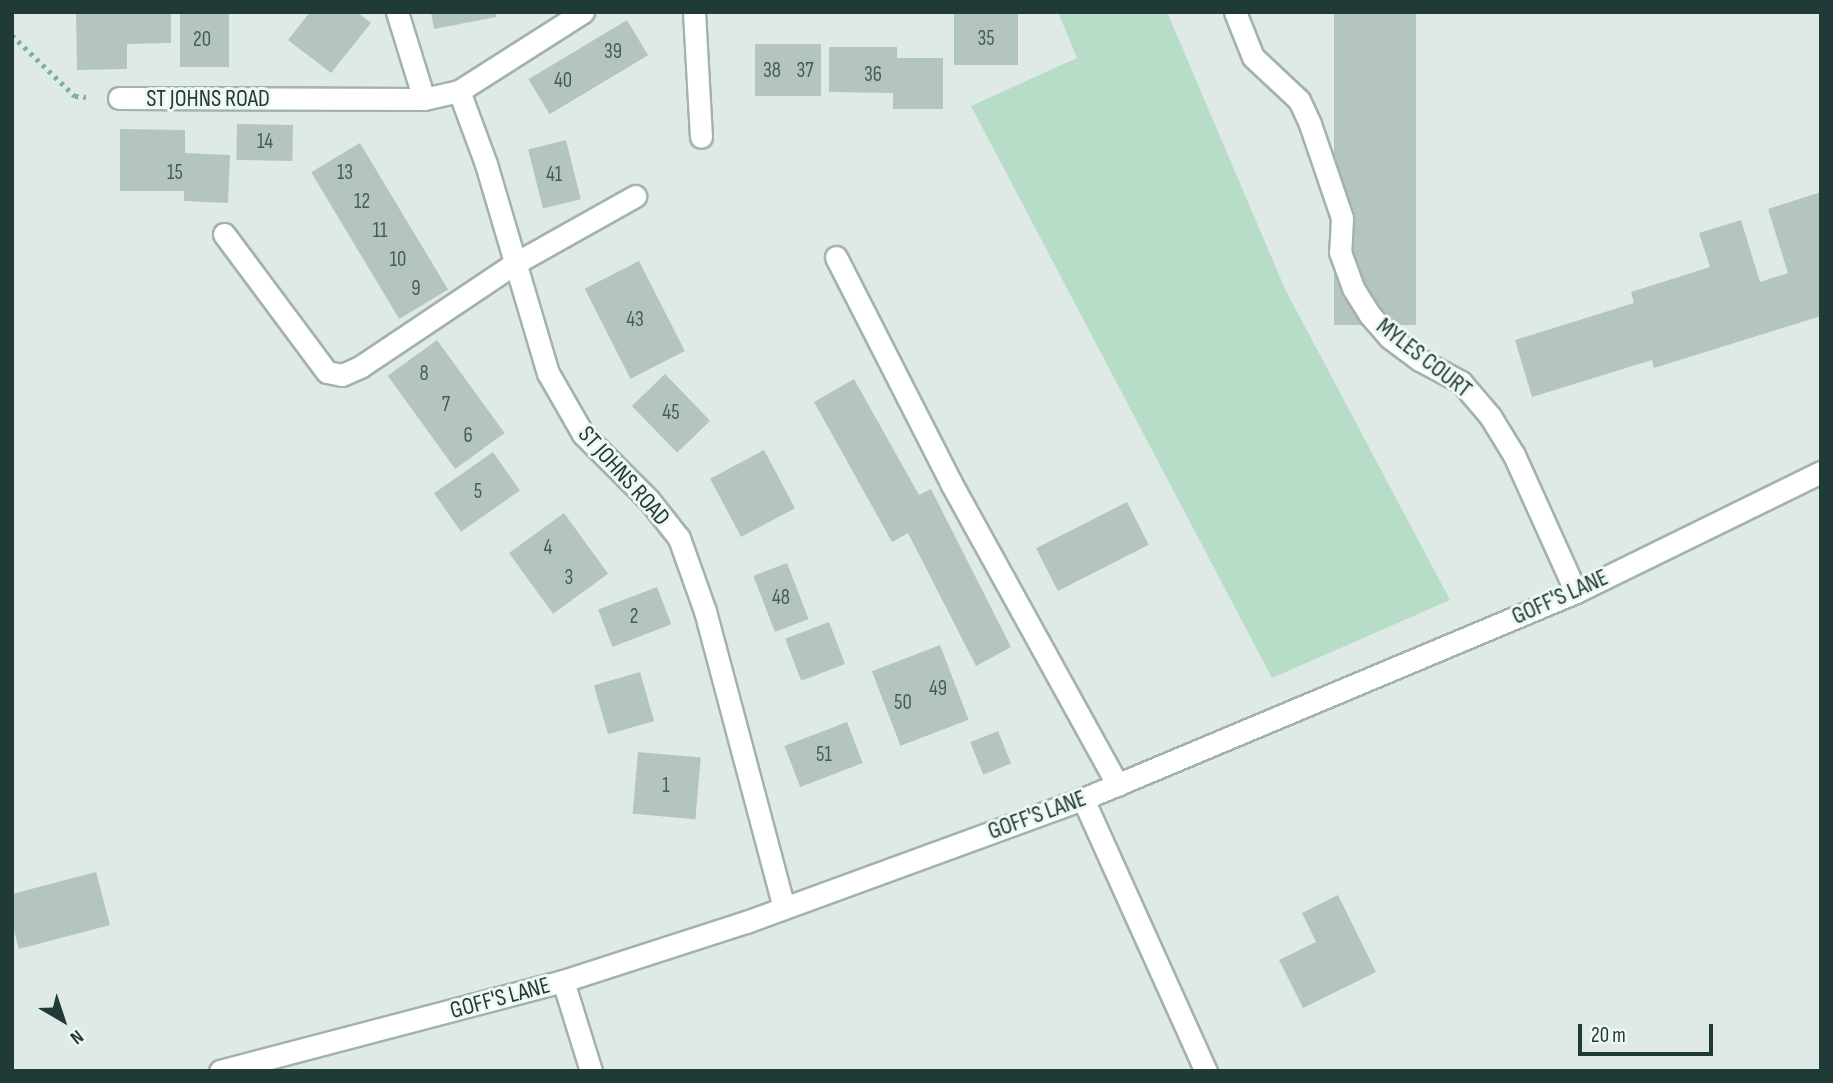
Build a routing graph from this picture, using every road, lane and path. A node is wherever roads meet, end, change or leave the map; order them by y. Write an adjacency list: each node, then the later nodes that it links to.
1 (397, 12): 8 (street)
2 (583, 12): 6 (street, ST JOHNS ROAD)
3 (694, 12): 9 (street)
4 (1235, 12): 15 (street, MYLES COURT)
5 (12, 35): 7 (path)
6 (459, 91): 8 (street, ST JOHNS ROAD); 13 (street, ST JOHNS ROAD)
7 (119, 98): 8 (street, ST JOHNS ROAD)
8 (424, 99)
9 (701, 137)
10 (635, 196): 13 (street)
11 (224, 234): 13 (street)
12 (835, 257): 16 (street)
13 (514, 264): 18 (street, ST JOHNS ROAD)
14 (1821, 472): 15 (street, GOFF'S LANE)
15 (1576, 592): 16 (street, GOFF'S LANE)
16 (1118, 785): 17 (street, GOFF'S LANE)
17 (1083, 799): 18 (street, GOFF'S LANE); 22 (street)
18 (784, 906): 19 (street, GOFF'S LANE)
19 (563, 981): 20 (street, GOFF'S LANE); 21 (street)
20 (220, 1071)
21 (591, 1071)
22 (1206, 1071)

